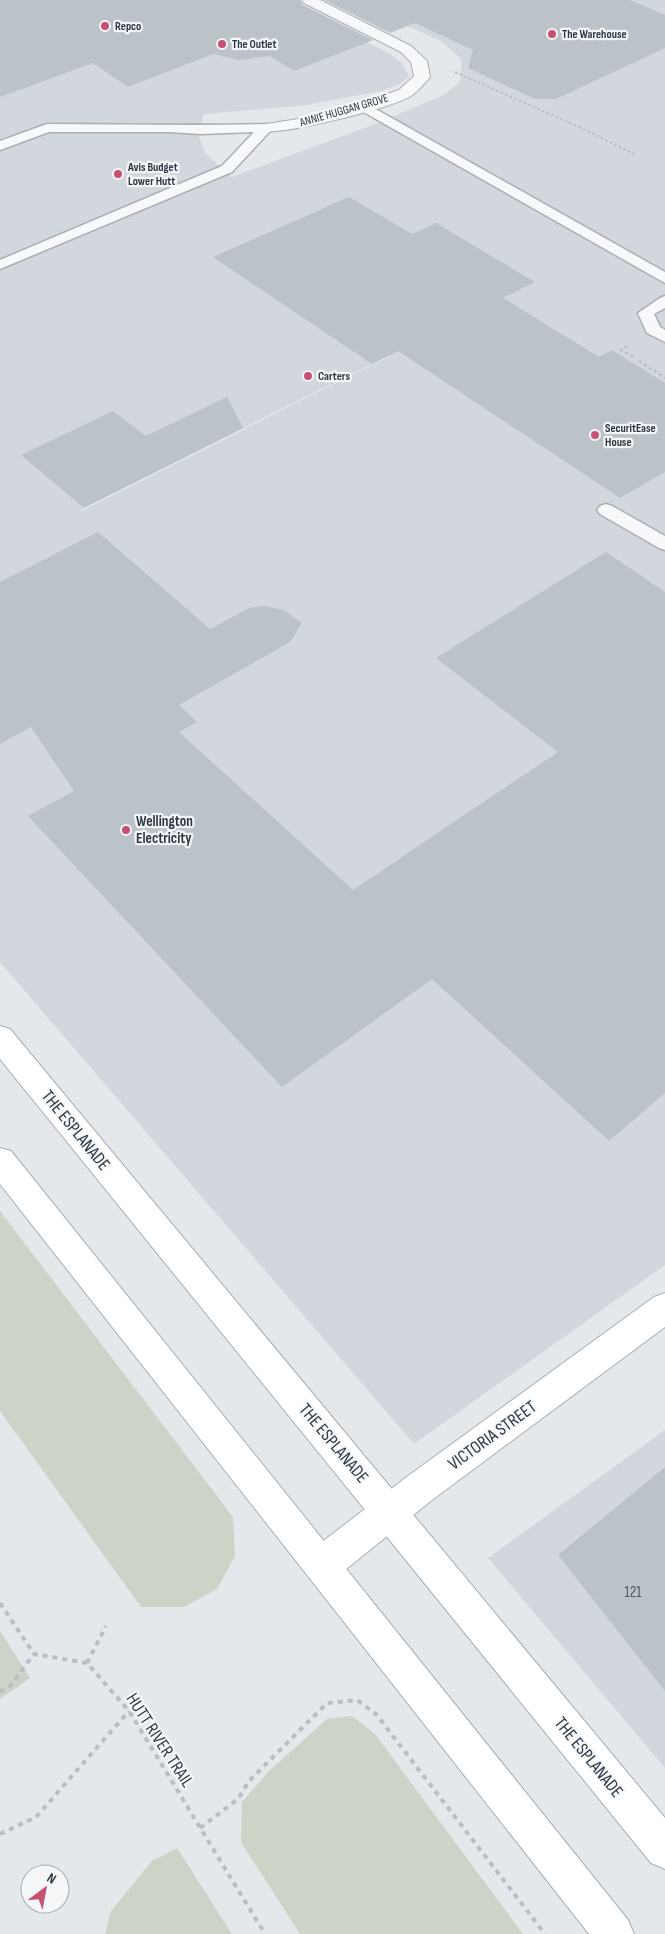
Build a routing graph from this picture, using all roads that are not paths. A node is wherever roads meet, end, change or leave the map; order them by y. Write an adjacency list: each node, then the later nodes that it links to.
1 (309, 0): 2 (street, ANNIE HUGGAN GROVE)
2 (365, 107): 3 (street, ANNIE HUGGAN GROVE); 6 (lane)
3 (266, 128): 4 (lane); 5 (lane)
4 (0, 146)
5 (0, 265)
6 (665, 278)
7 (665, 301): 8 (lane)
8 (665, 337)
9 (606, 510): 10 (lane)
10 (665, 544)
11 (0, 1038): 14 (main road, THE ESPLANADE)
12 (0, 1161): 15 (main road)
13 (665, 1308): 14 (main road, VICTORIA STREET)
14 (390, 1511): 15 (main road, VICTORIA STREET); 16 (main road, THE ESPLANADE)
15 (322, 1566): 17 (main road)
16 (665, 1849)
17 (614, 1934)

